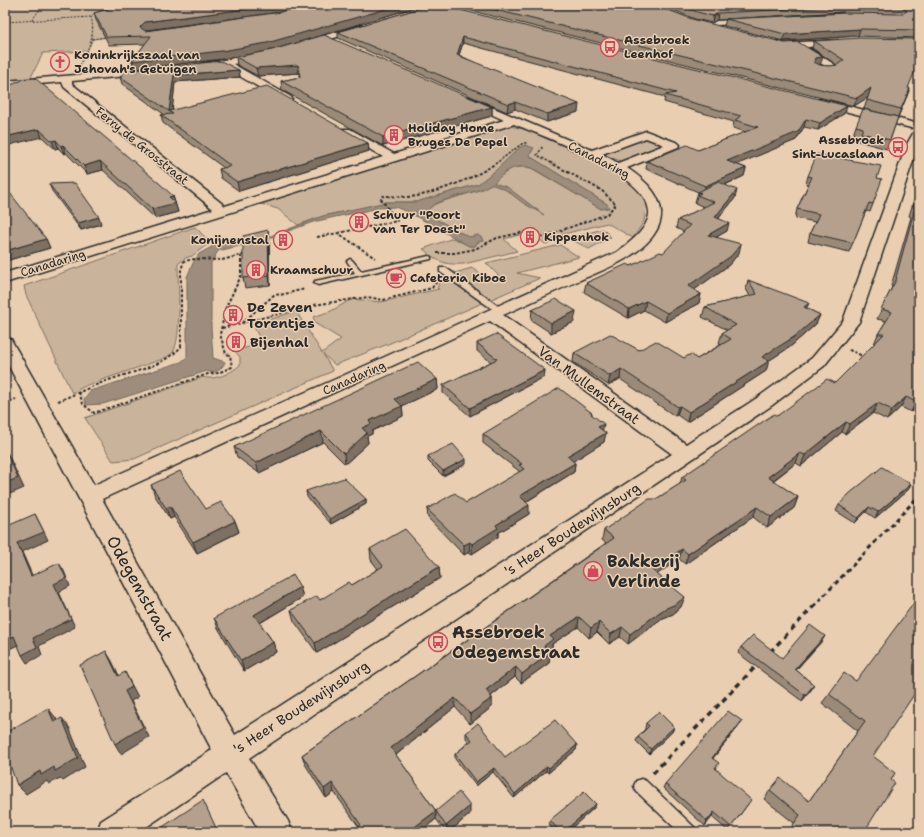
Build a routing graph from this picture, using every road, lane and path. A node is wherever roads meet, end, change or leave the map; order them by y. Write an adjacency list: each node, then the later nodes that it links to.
1 (43, 5): 4 (path)
2 (97, 14): 3 (path)
3 (91, 17): 4 (path); 11 (path)
4 (32, 20): 6 (path)
5 (758, 20): 8 (street)
6 (5, 22)
7 (369, 25): 10 (street)
8 (728, 31)
9 (107, 37): 11 (path)
10 (326, 38): 14 (street); 16 (street)
11 (92, 39): 24 (path)
12 (770, 42): 15 (street)
13 (851, 42): 15 (street)
14 (340, 44)
15 (798, 45): 17 (street)
16 (291, 48)
17 (810, 53): 19 (street); 21 (street)
18 (270, 54): 20 (street)
19 (785, 54)
20 (224, 63): 22 (street); 28 (street)
21 (818, 68)
22 (189, 69)
23 (154, 72): 24 (street)
24 (71, 79): 25 (street); 37 (street, Ferry de Grosstraat)
25 (5, 84)
26 (457, 95): 29 (street)
27 (814, 100): 30 (street)
28 (298, 105)
29 (515, 120): 34 (street, Canadaring); 35 (street, Canadaring)
30 (917, 127): 54 (street, 's Heer Boudewijnsburg)
31 (339, 128): 35 (street)
32 (528, 143): 38 (path)
33 (535, 145): 41 (path)
34 (592, 154): 36 (street, Canadaring); 36 (street)
35 (393, 158): 37 (street, Canadaring)
36 (618, 167): 50 (street, Canadaring)
37 (222, 210): 48 (street, Canadaring)
38 (338, 233): 39 (path); 44 (path)
39 (317, 237)
40 (248, 254): 42 (path)
41 (435, 254)
42 (240, 256): 52 (path); 56 (path)
43 (429, 258): 47 (lane)
44 (378, 260)
45 (350, 261): 47 (lane)
46 (443, 270): 50 (lane); 51 (path)
47 (359, 274): 49 (lane)
48 (5, 278)
49 (318, 283): 51 (path)
50 (496, 313): 58 (street, Van Mullemstraat); 59 (street, Canadaring)
51 (241, 324): 52 (path)
52 (222, 328): 56 (path)
53 (5, 343): 57 (street, Odegemstraat)
54 (834, 344): 55 (path); 58 (street, 's Heer Boudewijnsburg)
55 (868, 358)
56 (79, 392): 57 (path)
57 (41, 408): 59 (street, Odegemstraat)
58 (686, 454): 61 (street, 's Heer Boudewijnsburg)
59 (89, 496): 61 (street, Odegemstraat)
60 (919, 496): 62 (path)
61 (230, 754): 63 (street, 's Heer Boudewijnsburg); 64 (street, Odegemstraat)
62 (641, 786): 65 (lane)
63 (112, 832)
64 (278, 832)
65 (689, 832)

